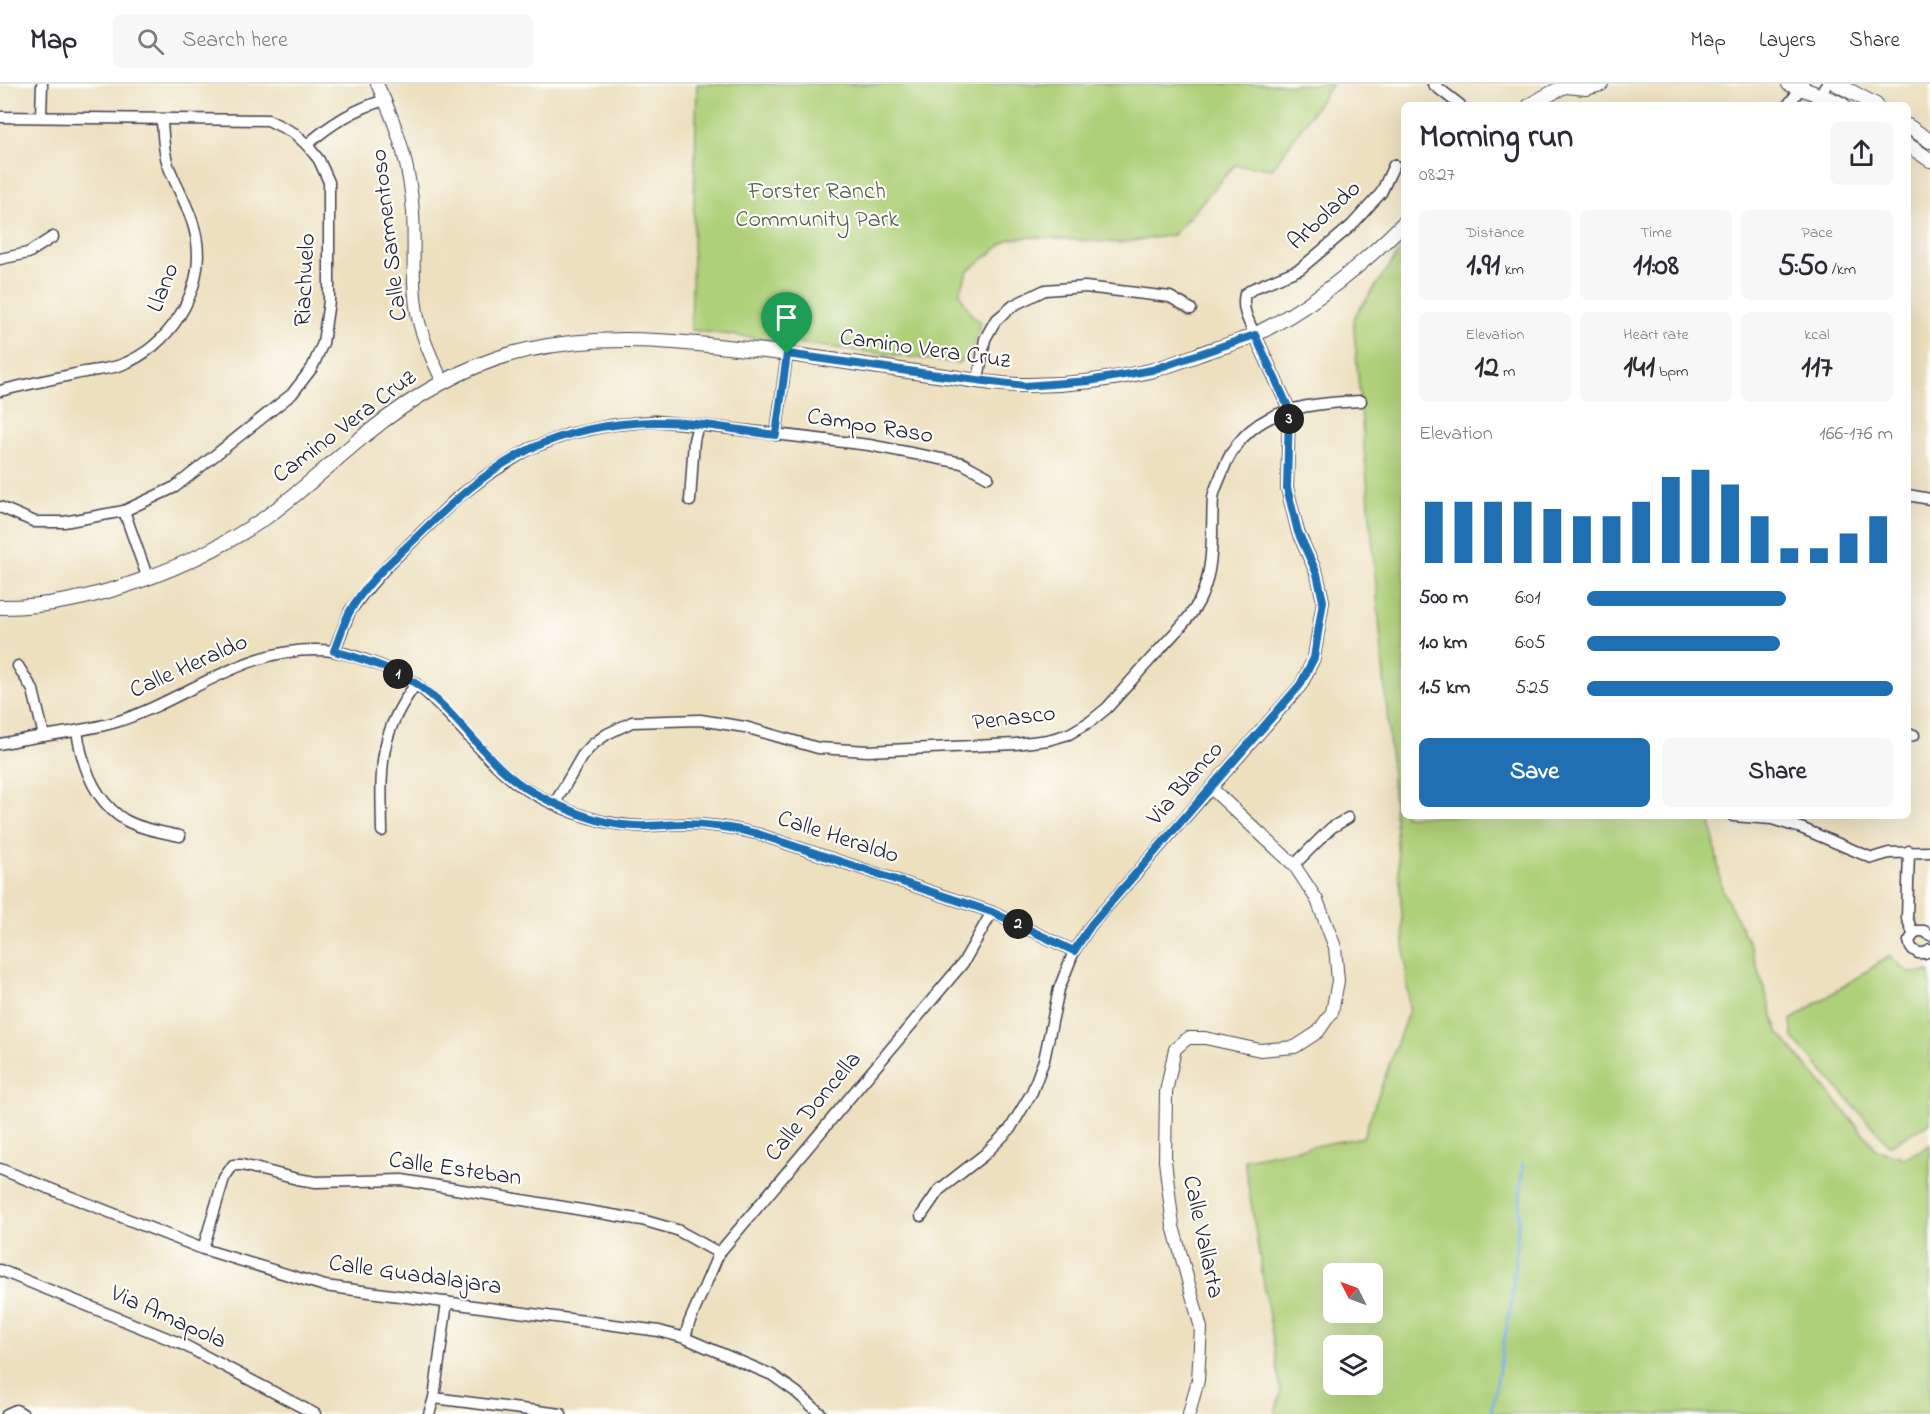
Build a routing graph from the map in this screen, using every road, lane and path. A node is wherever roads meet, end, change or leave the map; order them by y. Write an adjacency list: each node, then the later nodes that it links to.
1 (42, 84): 16 (street)
2 (377, 84): 9 (street, Calle Sarmentoso)
3 (1433, 84): 10 (street)
4 (1601, 84): 6 (main road)
5 (1837, 84): 14 (main road)
6 (1566, 85): 11 (main road)
7 (1798, 85): 8 (main road); 12 (street)
8 (1820, 95): 13 (main road)
9 (385, 100): 20 (street); 31 (street, Calle Sarmentoso)
10 (1456, 102)
11 (1535, 102)
12 (1790, 102)
13 (1836, 102)
14 (1870, 102)
15 (0, 117): 16 (street, Riachuelo)
16 (41, 117): 17 (street, Riachuelo)
17 (162, 120): 20 (street, Riachuelo); 32 (street, Llano)
18 (1911, 128): 19 (main road)
19 (1930, 141)
20 (307, 145): 42 (street, Riachuelo)
21 (1911, 147): 22 (main road)
22 (1930, 160)
23 (1394, 165): 28 (street, Arbolado)
24 (1401, 226): 28 (main road, Camino Vera Cruz)
25 (53, 237): 26 (street)
26 (0, 260)
27 (1191, 309): 30 (street)
28 (1255, 335): 30 (main road, Camino Vera Cruz); 34 (street, Via Blanco)
29 (787, 354): 30 (main road, Camino Vera Cruz); 31 (main road, Camino Vera Cruz); 36 (street)
30 (978, 380)
31 (443, 382): 43 (main road, Camino Vera Cruz)
32 (0, 391)
33 (1361, 401): 34 (street, Penasco)
34 (1289, 409): 51 (street, Via Blanco); 52 (street, Penasco)
35 (698, 425): 36 (street, Campo Raso); 40 (street); 45 (street, Campo Raso)
36 (776, 435): 37 (street, Campo Raso)
37 (987, 477)
38 (1911, 496): 39 (street)
39 (1930, 499)
40 (690, 501)
41 (0, 507): 42 (street, Riachuelo)
42 (124, 510): 43 (street)
43 (148, 579): 44 (main road, Camino Vera Cruz)
44 (0, 608)
45 (334, 651): 47 (street, Calle Heraldo); 48 (street, Calle Heraldo)
46 (18, 666): 49 (street)
47 (416, 684): 52 (street, Calle Heraldo); 55 (street)
48 (78, 731): 49 (street, Calle Heraldo); 56 (street)
49 (44, 736): 50 (street, Calle Heraldo)
50 (0, 744)
51 (1211, 788): 59 (street, Calle Vallarta); 64 (street, Via Blanco)
52 (555, 803): 60 (street, Calle Heraldo)
53 (1348, 818): 59 (street)
54 (1772, 819): 57 (street)
55 (382, 831)
56 (180, 836)
57 (1909, 851): 58 (street); 61 (street)
58 (1930, 852)
59 (1294, 865): 79 (street, Calle Vallarta)
60 (992, 912): 64 (street, Calle Heraldo); 68 (street, Calle Doncella)
61 (1913, 933): 62 (street); 63 (street)
62 (1930, 935)
63 (1930, 949)
64 (1074, 951): 66 (street, Via Blanco)
65 (0, 1169): 67 (street, Calle Guadalajara)
66 (921, 1216)
67 (203, 1250): 68 (street, Calle Esteban); 70 (street, Calle Guadalajara)
68 (719, 1253): 71 (street, Calle Doncella)
69 (0, 1270): 75 (street, Via Amapola)
70 (447, 1302): 71 (street, Calle Guadalajara); 72 (street)
71 (685, 1338): 78 (street, Calle Guadalajara)
72 (434, 1398): 76 (street); 77 (street)
73 (7, 1414): 74 (street)
74 (23, 1414)
75 (315, 1414)
76 (429, 1414)
77 (561, 1414)
78 (821, 1414)
79 (1189, 1414)

